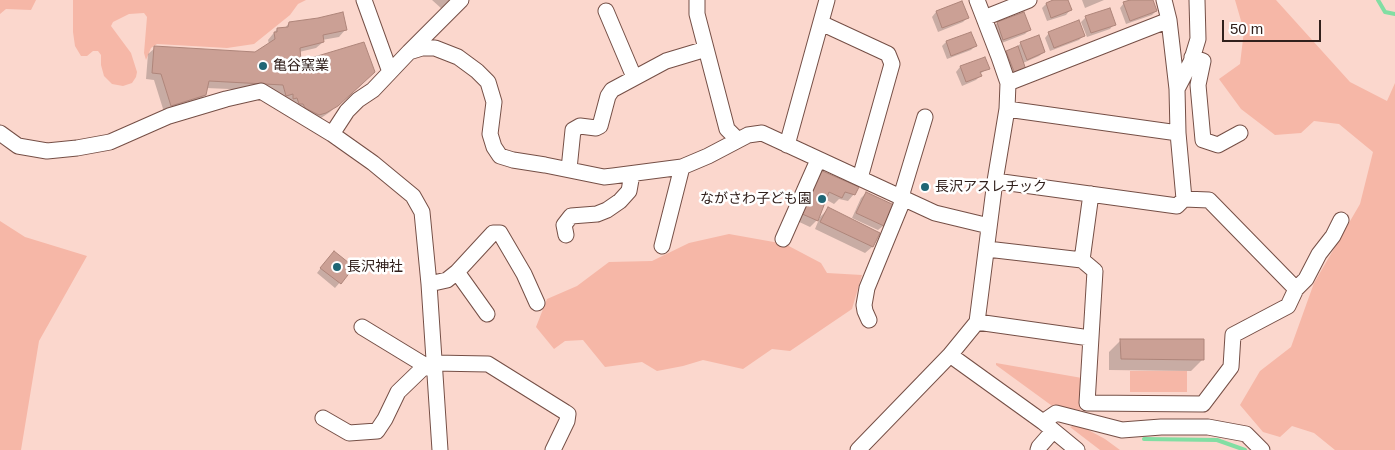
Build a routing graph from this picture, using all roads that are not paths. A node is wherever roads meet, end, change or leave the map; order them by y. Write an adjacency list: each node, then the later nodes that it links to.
1 (364, 0): 16 (street)
2 (461, 0): 14 (street)
3 (697, 0): 13 (street)
4 (827, 0): 12 (street)
5 (977, 0): 10 (street)
6 (1029, 0): 10 (street)
7 (1164, 0): 11 (street)
8 (1197, 0): 15 (street)
9 (606, 11): 17 (street)
10 (984, 18): 18 (street)
11 (1169, 20): 18 (street); 19 (street)
12 (820, 23): 27 (street); 32 (street)
13 (706, 49): 17 (street); 26 (street)
14 (409, 52): 16 (street); 30 (street)
15 (1192, 57): 19 (street); 24 (street)
16 (390, 72): 25 (street)
17 (634, 77): 30 (street)
18 (1008, 83): 20 (street)
19 (1177, 89): 23 (street)
20 (1006, 109): 23 (street); 33 (street)
21 (925, 117): 36 (street)
22 (0, 133): 25 (street)
23 (1178, 133): 37 (street)
24 (1240, 133)
25 (332, 134): 47 (street)
26 (738, 140): 27 (street); 29 (street)
27 (787, 145): 28 (street)
28 (818, 160): 32 (street); 42 (street)
29 (682, 167): 31 (street); 43 (street)
30 (570, 169): 31 (street)
31 (632, 174): 34 (street)
32 (860, 178): 36 (street)
33 (995, 181): 35 (street); 40 (street)
34 (629, 191): 39 (street); 41 (street)
35 (1091, 194): 37 (street); 45 (street)
36 (901, 197): 40 (street); 51 (street)
37 (1184, 199): 48 (street)
38 (1341, 220): 48 (street)
39 (600, 223)
40 (990, 226): 44 (street)
41 (566, 235)
42 (783, 239)
43 (662, 246)
44 (987, 249): 45 (street); 52 (street)
45 (1082, 260): 54 (street)
46 (457, 272): 47 (street); 49 (street); 50 (street)
47 (429, 284): 56 (street)
48 (1296, 289): 54 (street)
49 (537, 303)
50 (487, 314)
51 (869, 320)
52 (977, 322): 54 (street); 55 (street)
53 (362, 327): 56 (street)
54 (1090, 338)
55 (950, 355): 58 (street); 61 (street)
56 (431, 367): 57 (street); 59 (street); 60 (street)
57 (323, 418)
58 (1048, 426): 62 (street); 63 (street); 64 (street)
59 (558, 448)
60 (440, 450)
61 (858, 450)
62 (1038, 450)
63 (1077, 450)
64 (1262, 450)

